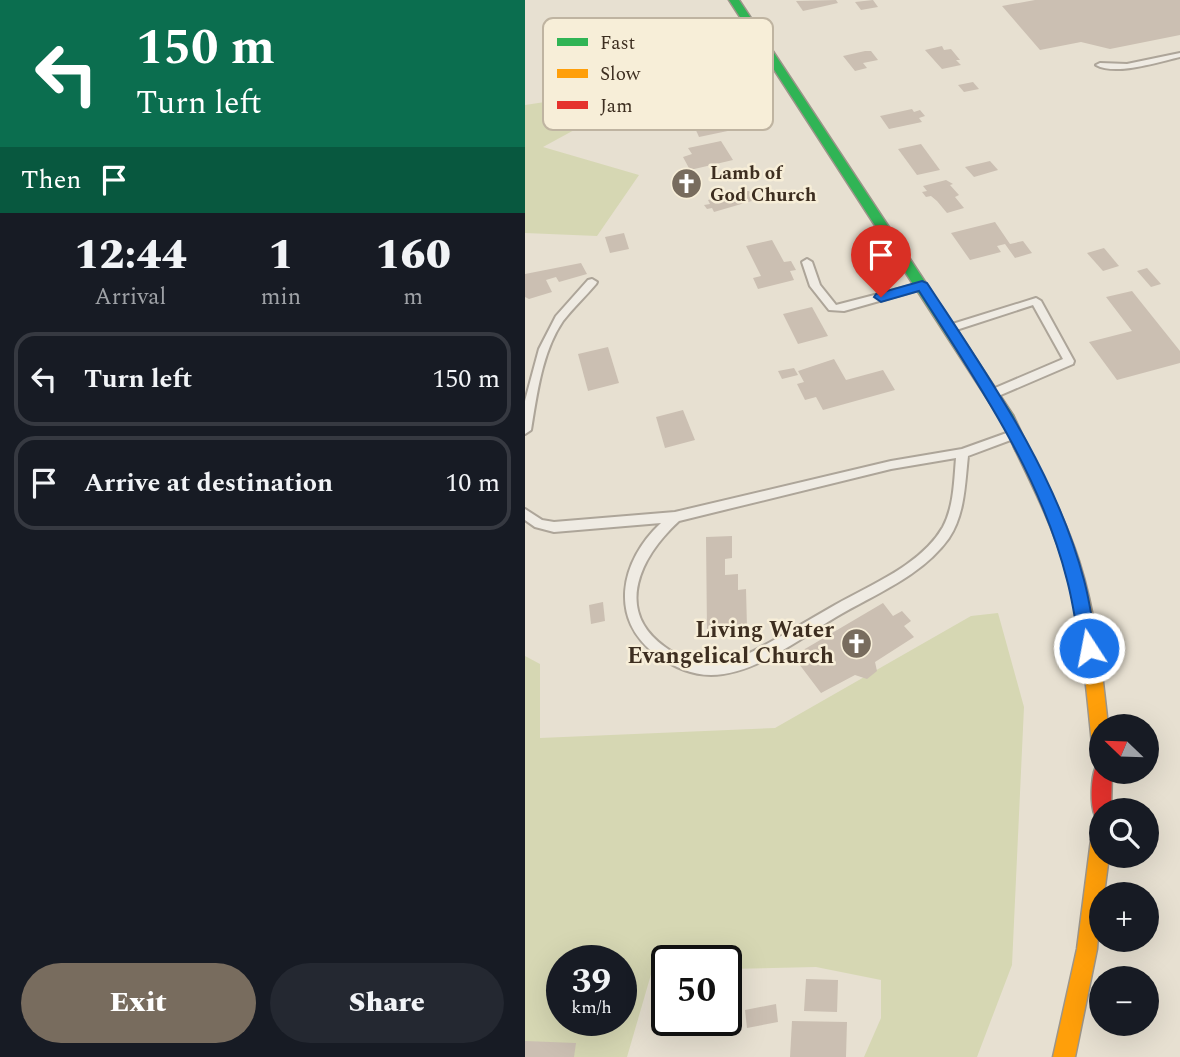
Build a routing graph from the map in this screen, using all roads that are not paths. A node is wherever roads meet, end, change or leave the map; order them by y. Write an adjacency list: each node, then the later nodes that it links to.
1 (734, 0): 2 (main road)
2 (746, 18)
3 (1180, 55): 5 (lane)
4 (773, 61): 8 (main road)
5 (1100, 65)
6 (807, 262): 8 (lane)
7 (592, 282): 11 (lane)
8 (922, 286): 9 (main road)
9 (950, 328): 10 (main road); 10 (lane)
10 (992, 394): 12 (main road)
11 (525, 430)
12 (1016, 434): 13 (lane); 16 (main road)
13 (963, 453): 15 (lane); 15 (lane)
14 (525, 514): 15 (lane)
15 (674, 517)
16 (1098, 714)
17 (1098, 868): 18 (main road)
18 (1064, 1057)

